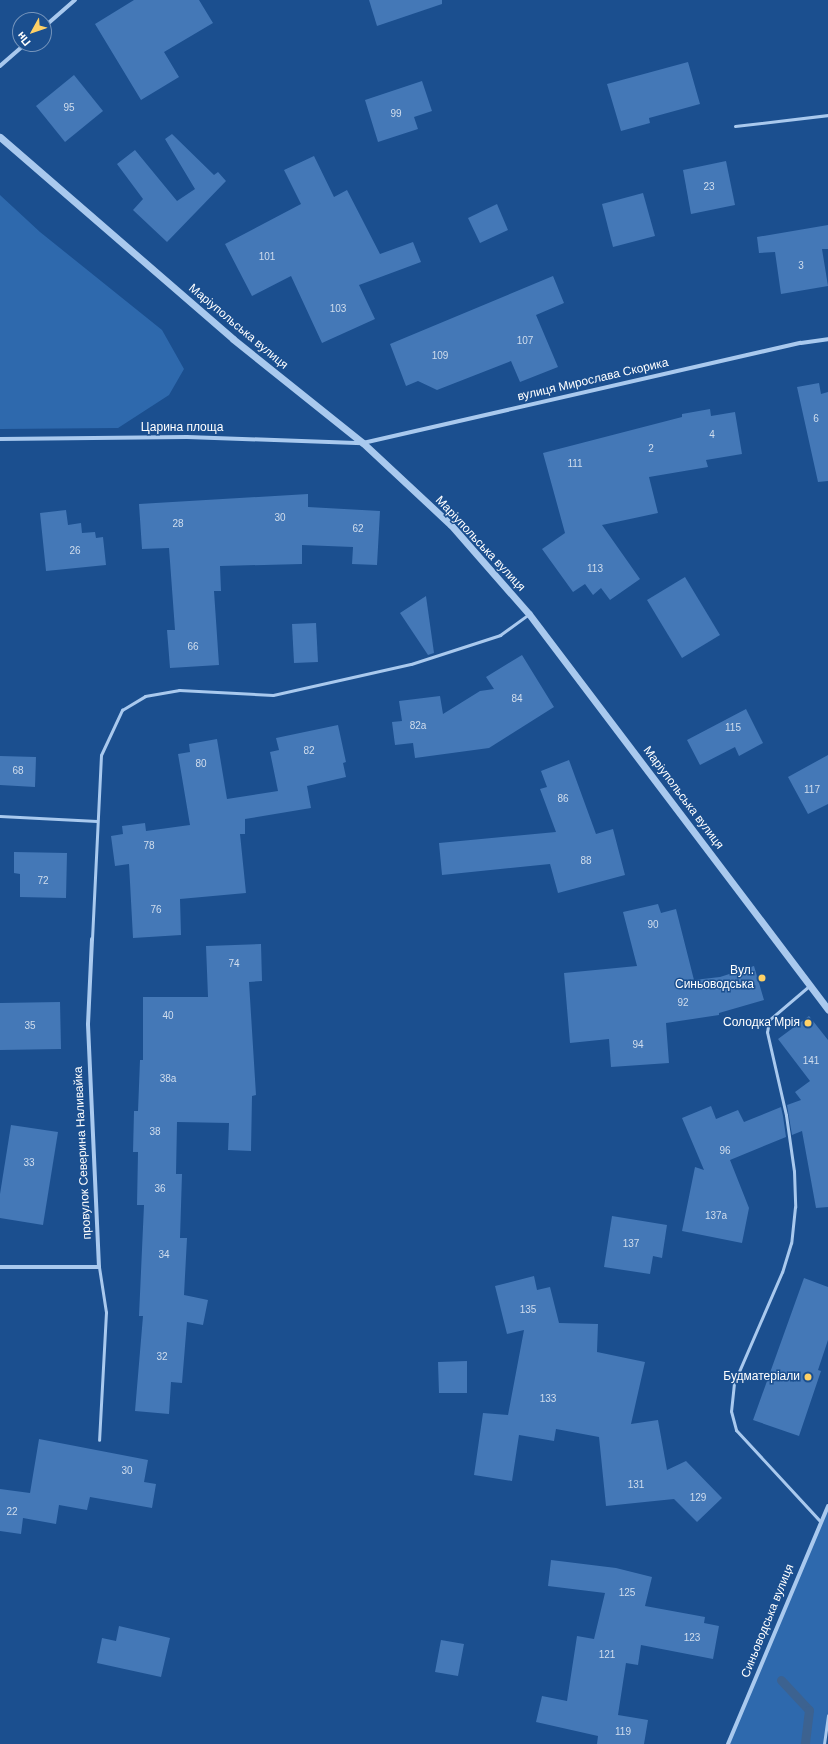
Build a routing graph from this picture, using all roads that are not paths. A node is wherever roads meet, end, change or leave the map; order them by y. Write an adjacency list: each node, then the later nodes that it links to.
1 (75, 0): 2 (street)
2 (52, 20)
3 (16, 52): 4 (street)
4 (0, 66)
5 (828, 115): 6 (lane)
6 (735, 126)
7 (0, 137): 10 (street, Маріупольська вулиця)
8 (828, 340): 10 (street, вулиця Мирослава Скорика)
9 (0, 439): 10 (street, Царина площа)
10 (363, 442): 11 (street, Маріупольська вулиця)
11 (529, 614): 13 (lane); 15 (street, Маріупольська вулиця)
12 (0, 816): 13 (lane)
13 (97, 821): 14 (lane)
14 (92, 939): 18 (street, провулок Северина Наливайка)
15 (809, 986): 16 (street, Маріупольська вулиця); 21 (lane)
16 (828, 1010)
17 (0, 1267): 18 (street)
18 (99, 1267): 19 (lane)
19 (99, 1440)
20 (828, 1506): 21 (street, Синьоводська вулиця)
21 (820, 1521): 23 (street, Синьоводська вулиця)
22 (828, 1716): 24 (lane)
23 (728, 1744)
24 (824, 1744)

